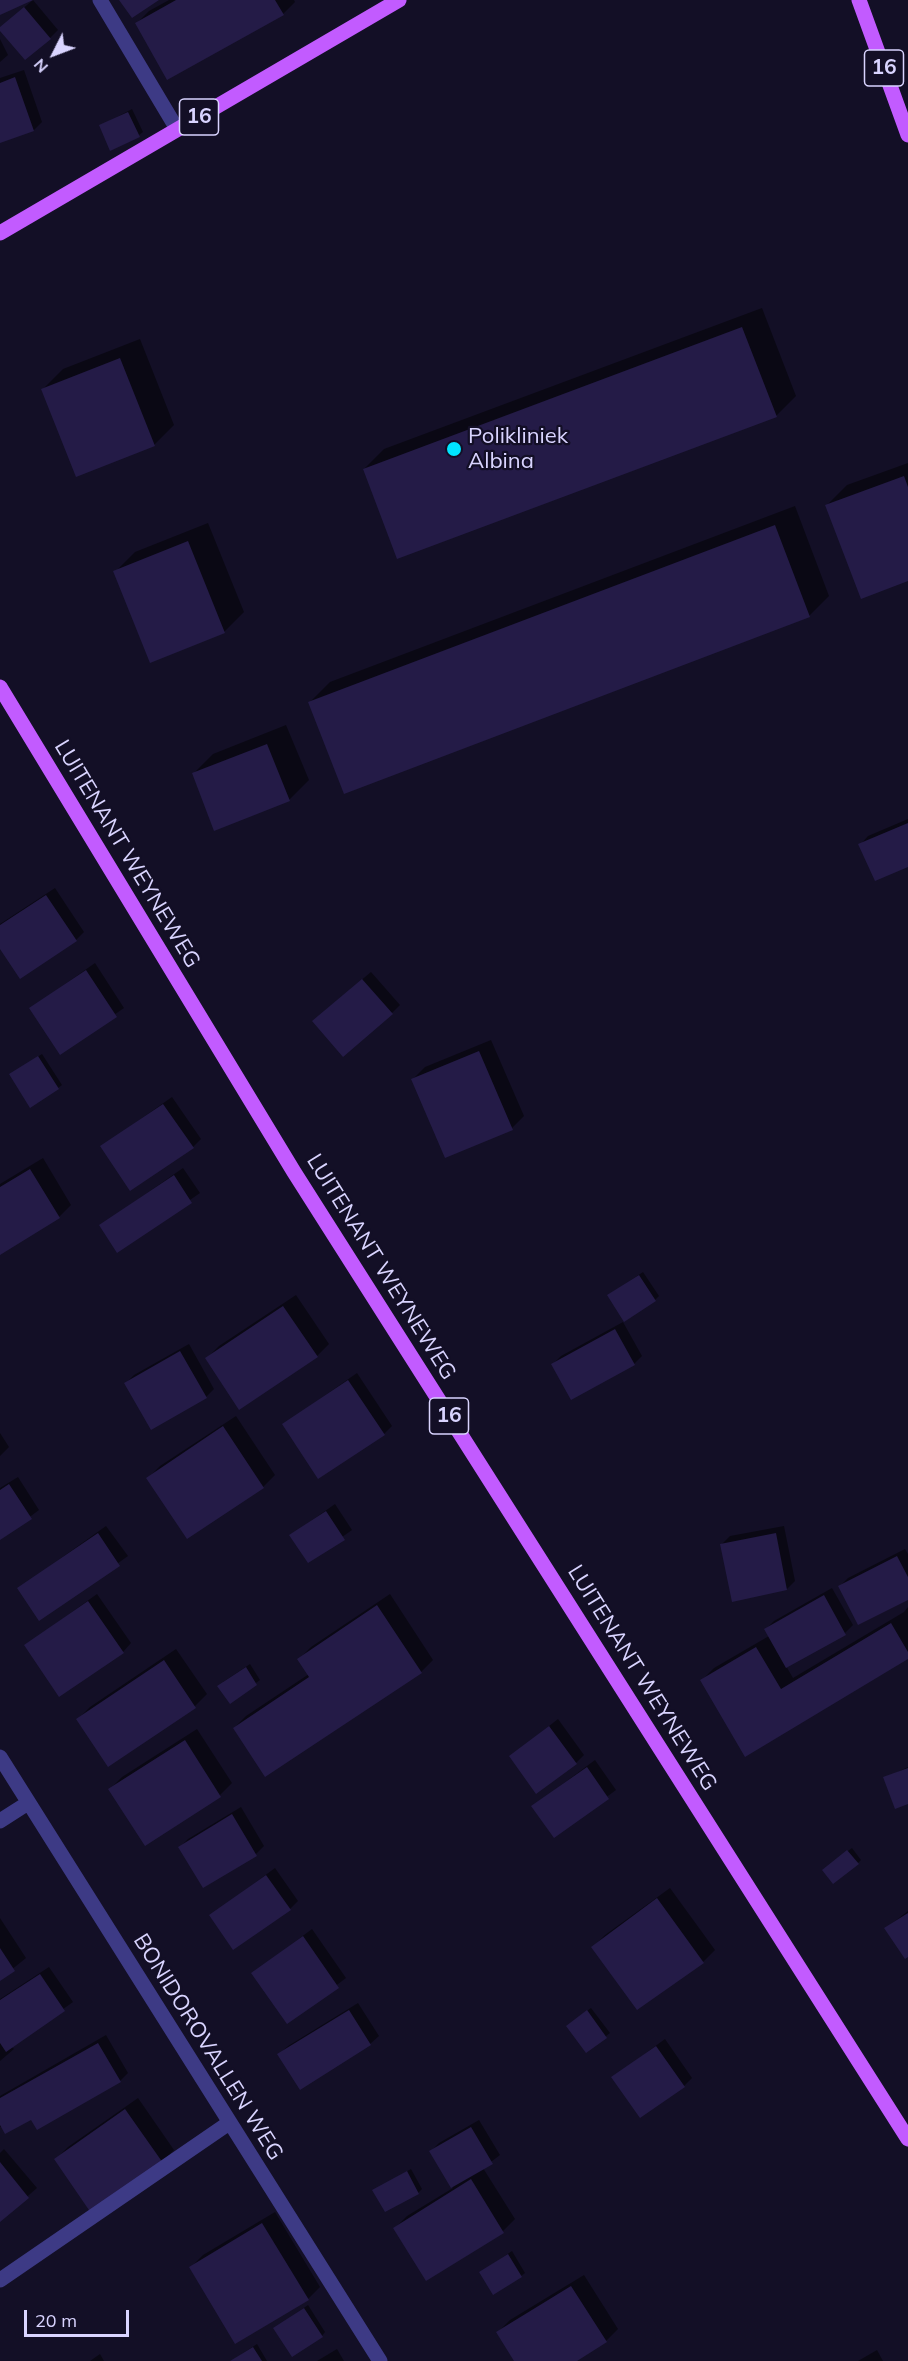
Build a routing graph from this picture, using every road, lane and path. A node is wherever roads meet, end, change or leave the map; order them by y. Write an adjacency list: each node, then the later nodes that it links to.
1 (100, 0): 4 (street)
2 (399, 0): 4 (main road, 16)
3 (859, 0): 5 (main road, 16)
4 (177, 129): 6 (main road, 16)
5 (908, 135)
6 (0, 233)
7 (0, 687): 12 (main road, LUITENANT WEYNEWEG / 16)
8 (0, 1757): 9 (street, BONIDOROVALLEN WEG)
9 (28, 1803): 10 (street); 11 (street, BONIDOROVALLEN WEG)
10 (0, 1821)
11 (229, 2123): 13 (street); 14 (street, BONIDOROVALLEN WEG)
12 (908, 2139)
13 (0, 2280)
14 (380, 2361)

